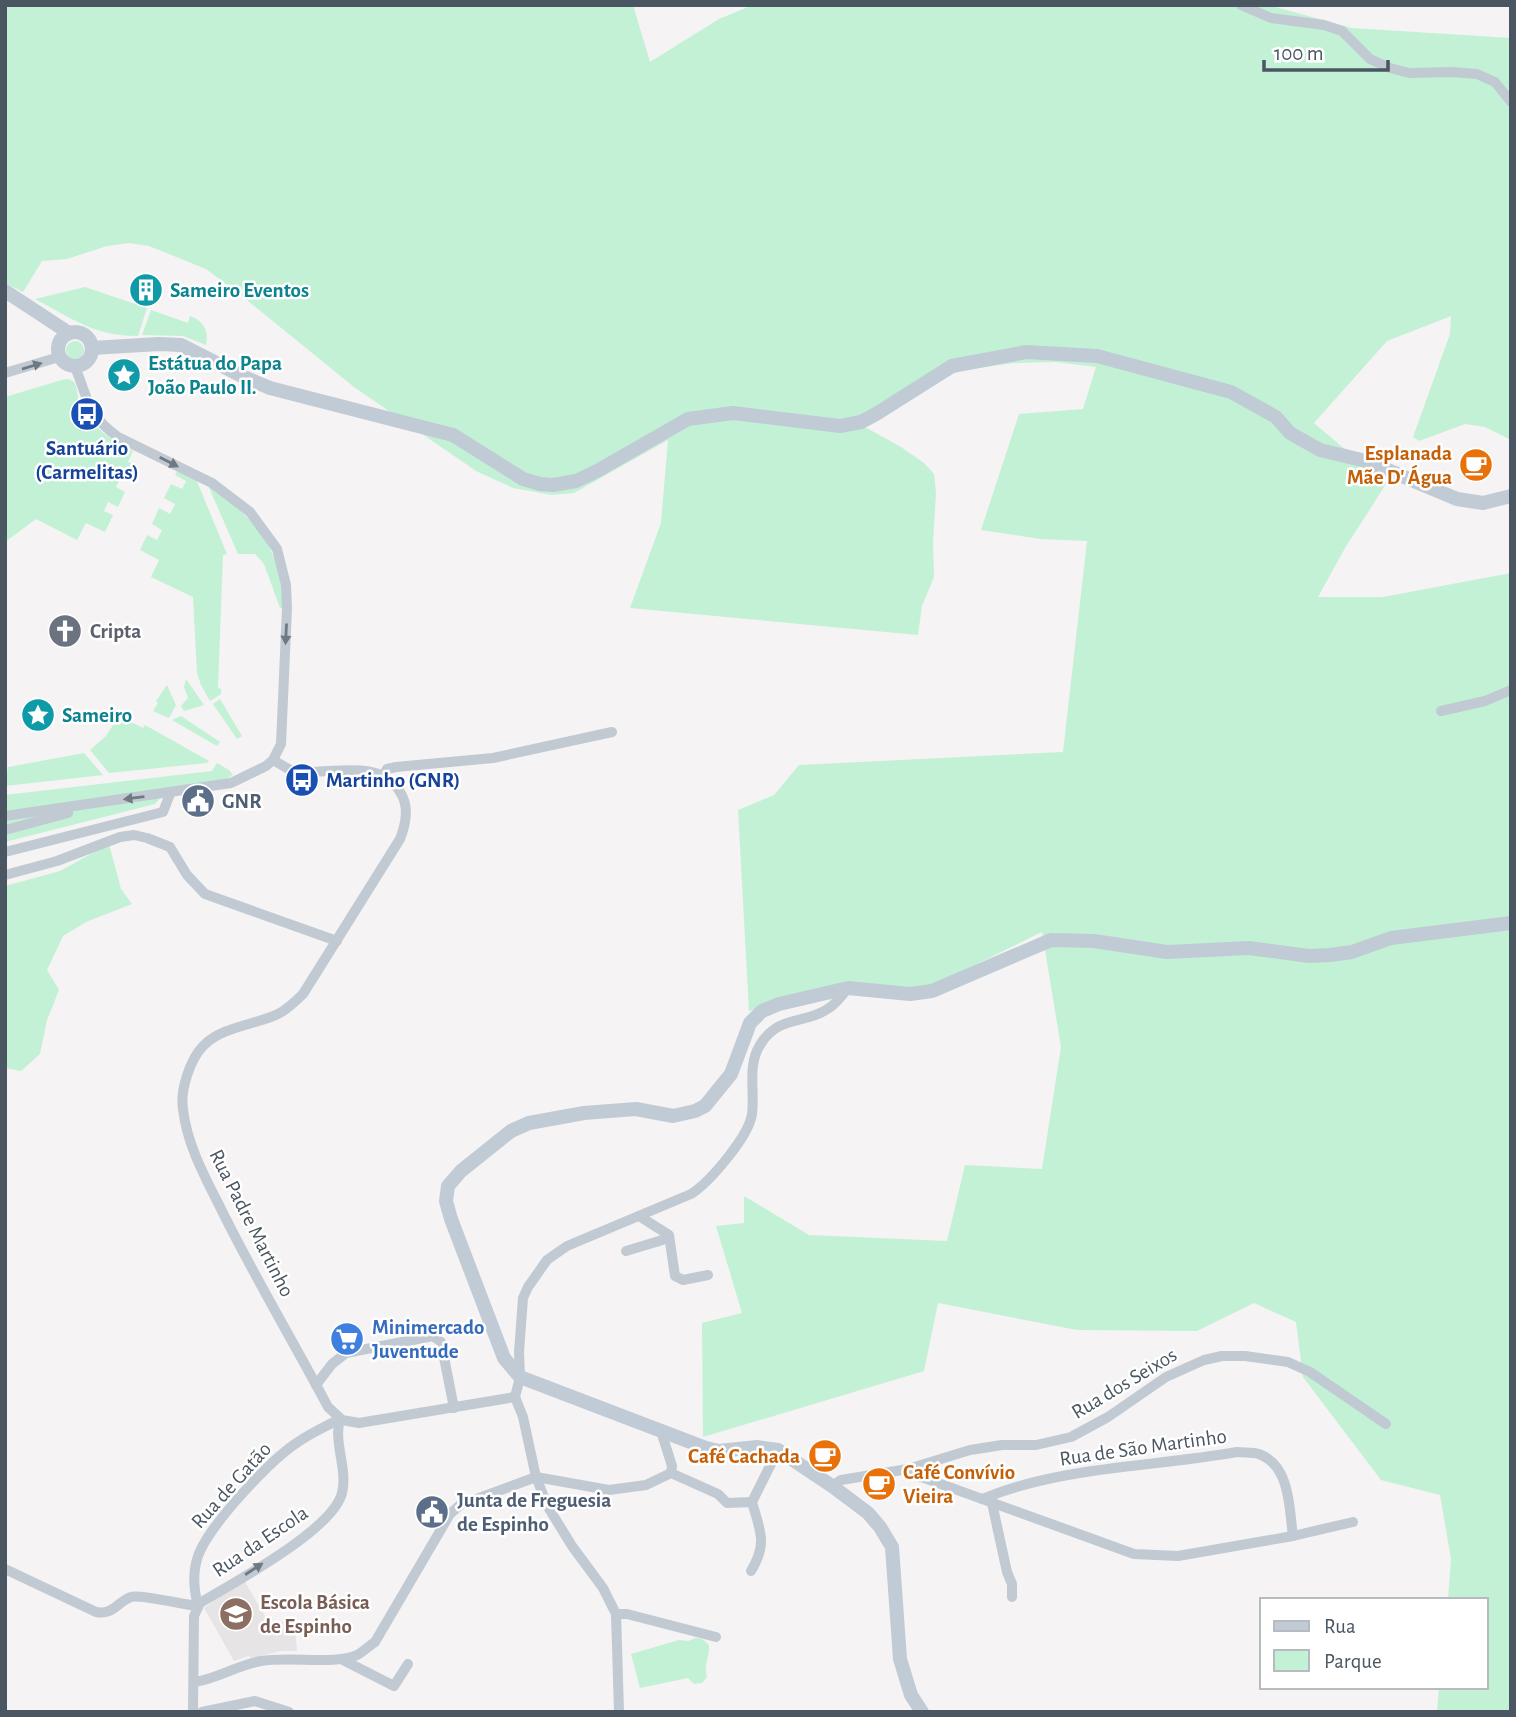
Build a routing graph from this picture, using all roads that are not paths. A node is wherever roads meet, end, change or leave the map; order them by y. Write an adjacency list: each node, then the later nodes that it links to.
1 (1241, 5): 2 (street)
2 (1511, 102)
3 (5, 291): 4 (main road)
4 (69, 333): 5 (main road); 6 (main road)
5 (92, 348): 7 (main road); 9 (main road)
6 (60, 357): 7 (main road); 8 (street, one-way to 6)
7 (75, 367): 13 (street, one-way to 13)
8 (5, 373)
9 (1511, 496)
10 (1511, 690): 11 (street)
11 (1441, 711)
12 (612, 732): 14 (street)
13 (272, 760): 14 (street); 15 (street)
14 (383, 776): 22 (street, Rua Padre Martinho)
15 (170, 794): 16 (street, one-way to 16); 19 (street)
16 (99, 802): 17 (street); 18 (street)
17 (5, 816)
18 (5, 830)
19 (5, 852)
20 (5, 875): 22 (street)
21 (1511, 923): 23 (main road)
22 (337, 941): 29 (street, Rua Padre Martinho)
23 (848, 988): 24 (street); 28 (main road)
24 (639, 1216): 25 (street); 28 (street)
25 (669, 1238): 26 (street); 27 (street)
26 (626, 1251)
27 (708, 1275)
28 (520, 1377): 30 (street); 34 (main road)
29 (316, 1385): 31 (street); 32 (street, Rua Padre Martinho)
30 (515, 1397): 31 (street); 38 (street)
31 (454, 1408): 32 (street)
32 (340, 1419): 47 (street, Rua de Gatão); 47 (street, Rua da Escola, one-way to 32)
33 (1386, 1424): 36 (street, Rua dos Seixos)
34 (661, 1431): 35 (main road); 37 (street)
35 (778, 1450): 39 (main road); 41 (street)
36 (908, 1469): 39 (street); 40 (street)
37 (671, 1473): 38 (street); 41 (street)
38 (536, 1477): 48 (street); 50 (street)
39 (832, 1486): 58 (main road)
40 (987, 1501): 43 (street); 43 (street, Rua de São Martinho); 46 (street)
41 (752, 1502): 45 (street)
42 (1353, 1522): 43 (street)
43 (1293, 1536)
44 (5, 1569): 47 (street)
45 (751, 1571)
46 (1012, 1597)
47 (198, 1606): 52 (street, Rua de Gatão)
48 (616, 1615): 49 (street); 57 (street)
49 (716, 1637)
50 (341, 1659): 51 (street); 52 (street)
51 (408, 1664)
52 (194, 1682): 54 (street, Rua de Gatão)
53 (224, 1709): 55 (street); 56 (street)
54 (193, 1712)
55 (202, 1712)
56 (289, 1712)
57 (619, 1712)
58 (922, 1712)

